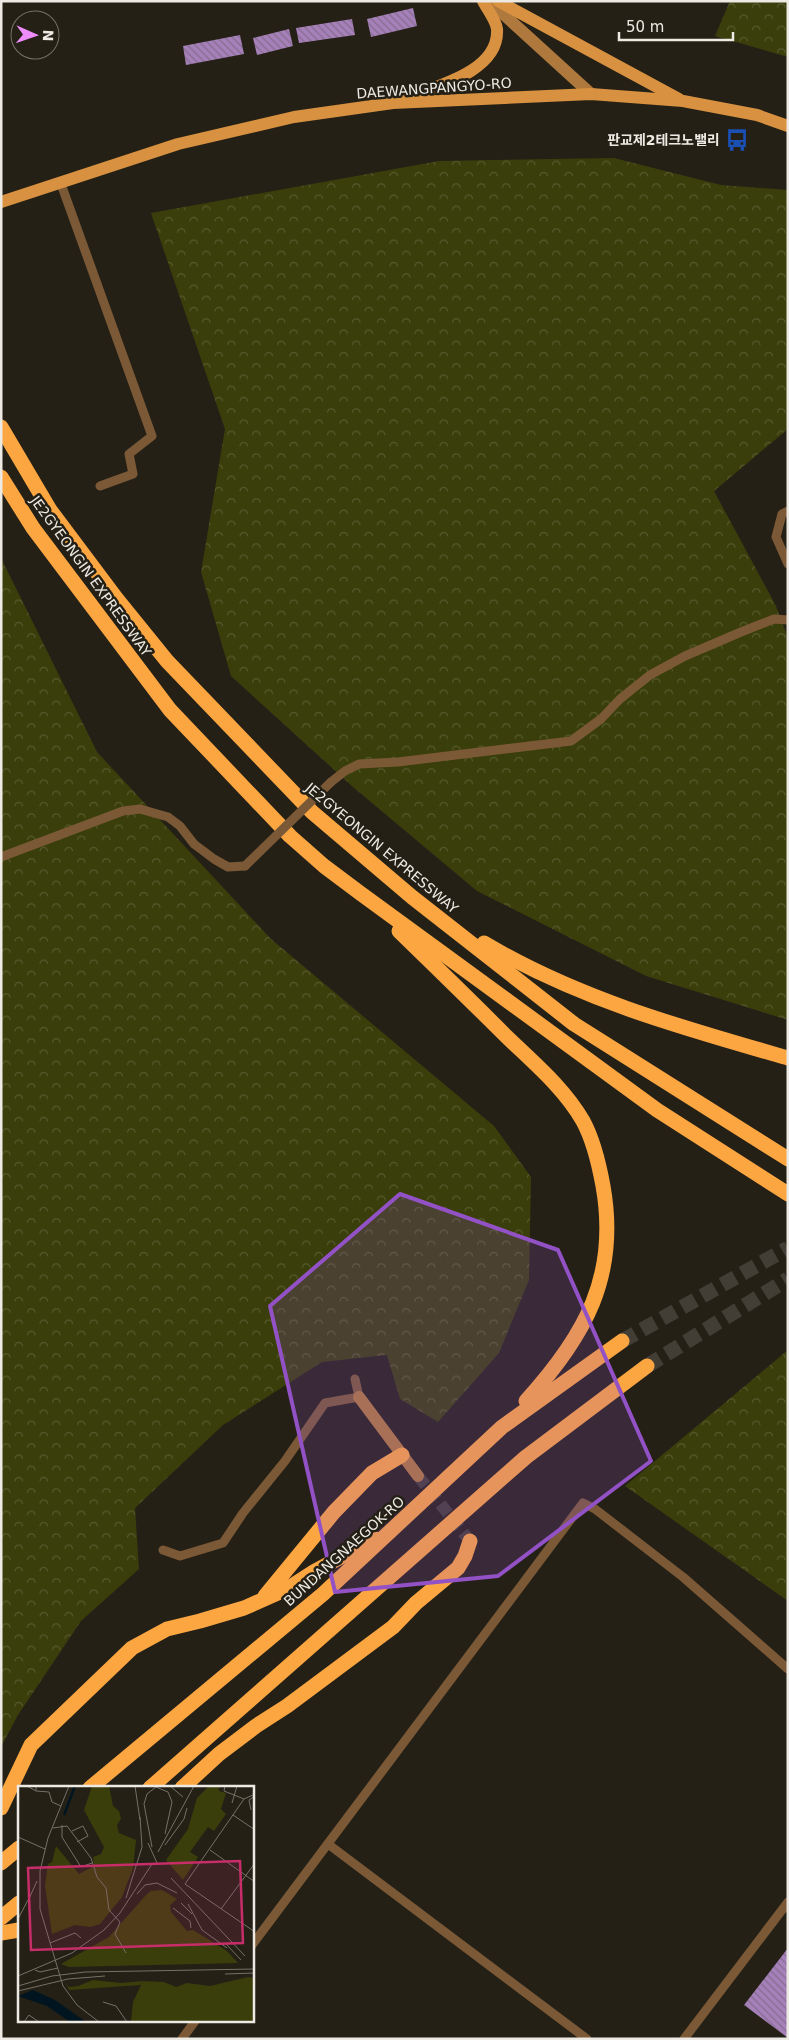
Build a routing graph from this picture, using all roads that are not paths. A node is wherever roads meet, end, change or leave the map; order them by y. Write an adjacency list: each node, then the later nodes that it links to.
1 (483, 1): 6 (main road)
2 (489, 1): 4 (street)
3 (498, 1): 5 (main road)
4 (591, 94): 5 (main road, DAEWANGPANGYO-RO); 6 (main road, DAEWANGPANGYO-RO)
5 (683, 101): 7 (main road, DAEWANGPANGYO-RO)
6 (393, 103): 8 (main road, DAEWANGPANGYO-RO)
7 (788, 126)
8 (61, 184): 9 (main road, DAEWANGPANGYO-RO); 12 (lane)
9 (1, 202)
10 (1, 427): 18 (highway, JE2GYEONGIN EXPRESSWAY)
11 (1, 477): 17 (highway, JE2GYEONGIN EXPRESSWAY)
12 (100, 486)
13 (788, 511): 14 (lane)
14 (788, 564)
15 (788, 620): 16 (lane, bridge)
16 (1, 857)
17 (360, 893): 21 (highway, JE2GYEONGIN EXPRESSWAY); 26 (highway)
18 (412, 897): 19 (highway); 20 (highway, JE2GYEONGIN EXPRESSWAY)
19 (788, 1058)
20 (788, 1159)
21 (788, 1194)
22 (622, 1341): 26 (highway, BUNDANGNAEGOK-RO)
23 (647, 1366): 35 (highway)
24 (354, 1379): 25 (lane)
25 (359, 1397): 27 (street); 31 (lane)
26 (502, 1427): 29 (highway, BUNDANGNAEGOK-RO)
27 (402, 1456): 28 (street); 32 (highway)
28 (418, 1476)
29 (394, 1529): 32 (highway); 34 (highway, BUNDANGNAEGOK-RO)
30 (470, 1542): 36 (highway)
31 (163, 1550)
32 (262, 1600): 37 (highway)
33 (788, 1669): 38 (lane)
34 (92, 1786)
35 (152, 1786)
36 (184, 1786)
37 (1, 1808)
38 (328, 1844): 46 (lane); 49 (lane)
39 (18, 1849): 40 (highway)
40 (1, 1863)
41 (788, 1902): 50 (lane)
42 (18, 1904): 43 (highway)
43 (1, 1918)
44 (18, 1930): 45 (highway)
45 (1, 1933)
46 (254, 1941)
47 (194, 2022): 48 (lane)
48 (182, 2039)
49 (587, 2039)
50 (684, 2039)

